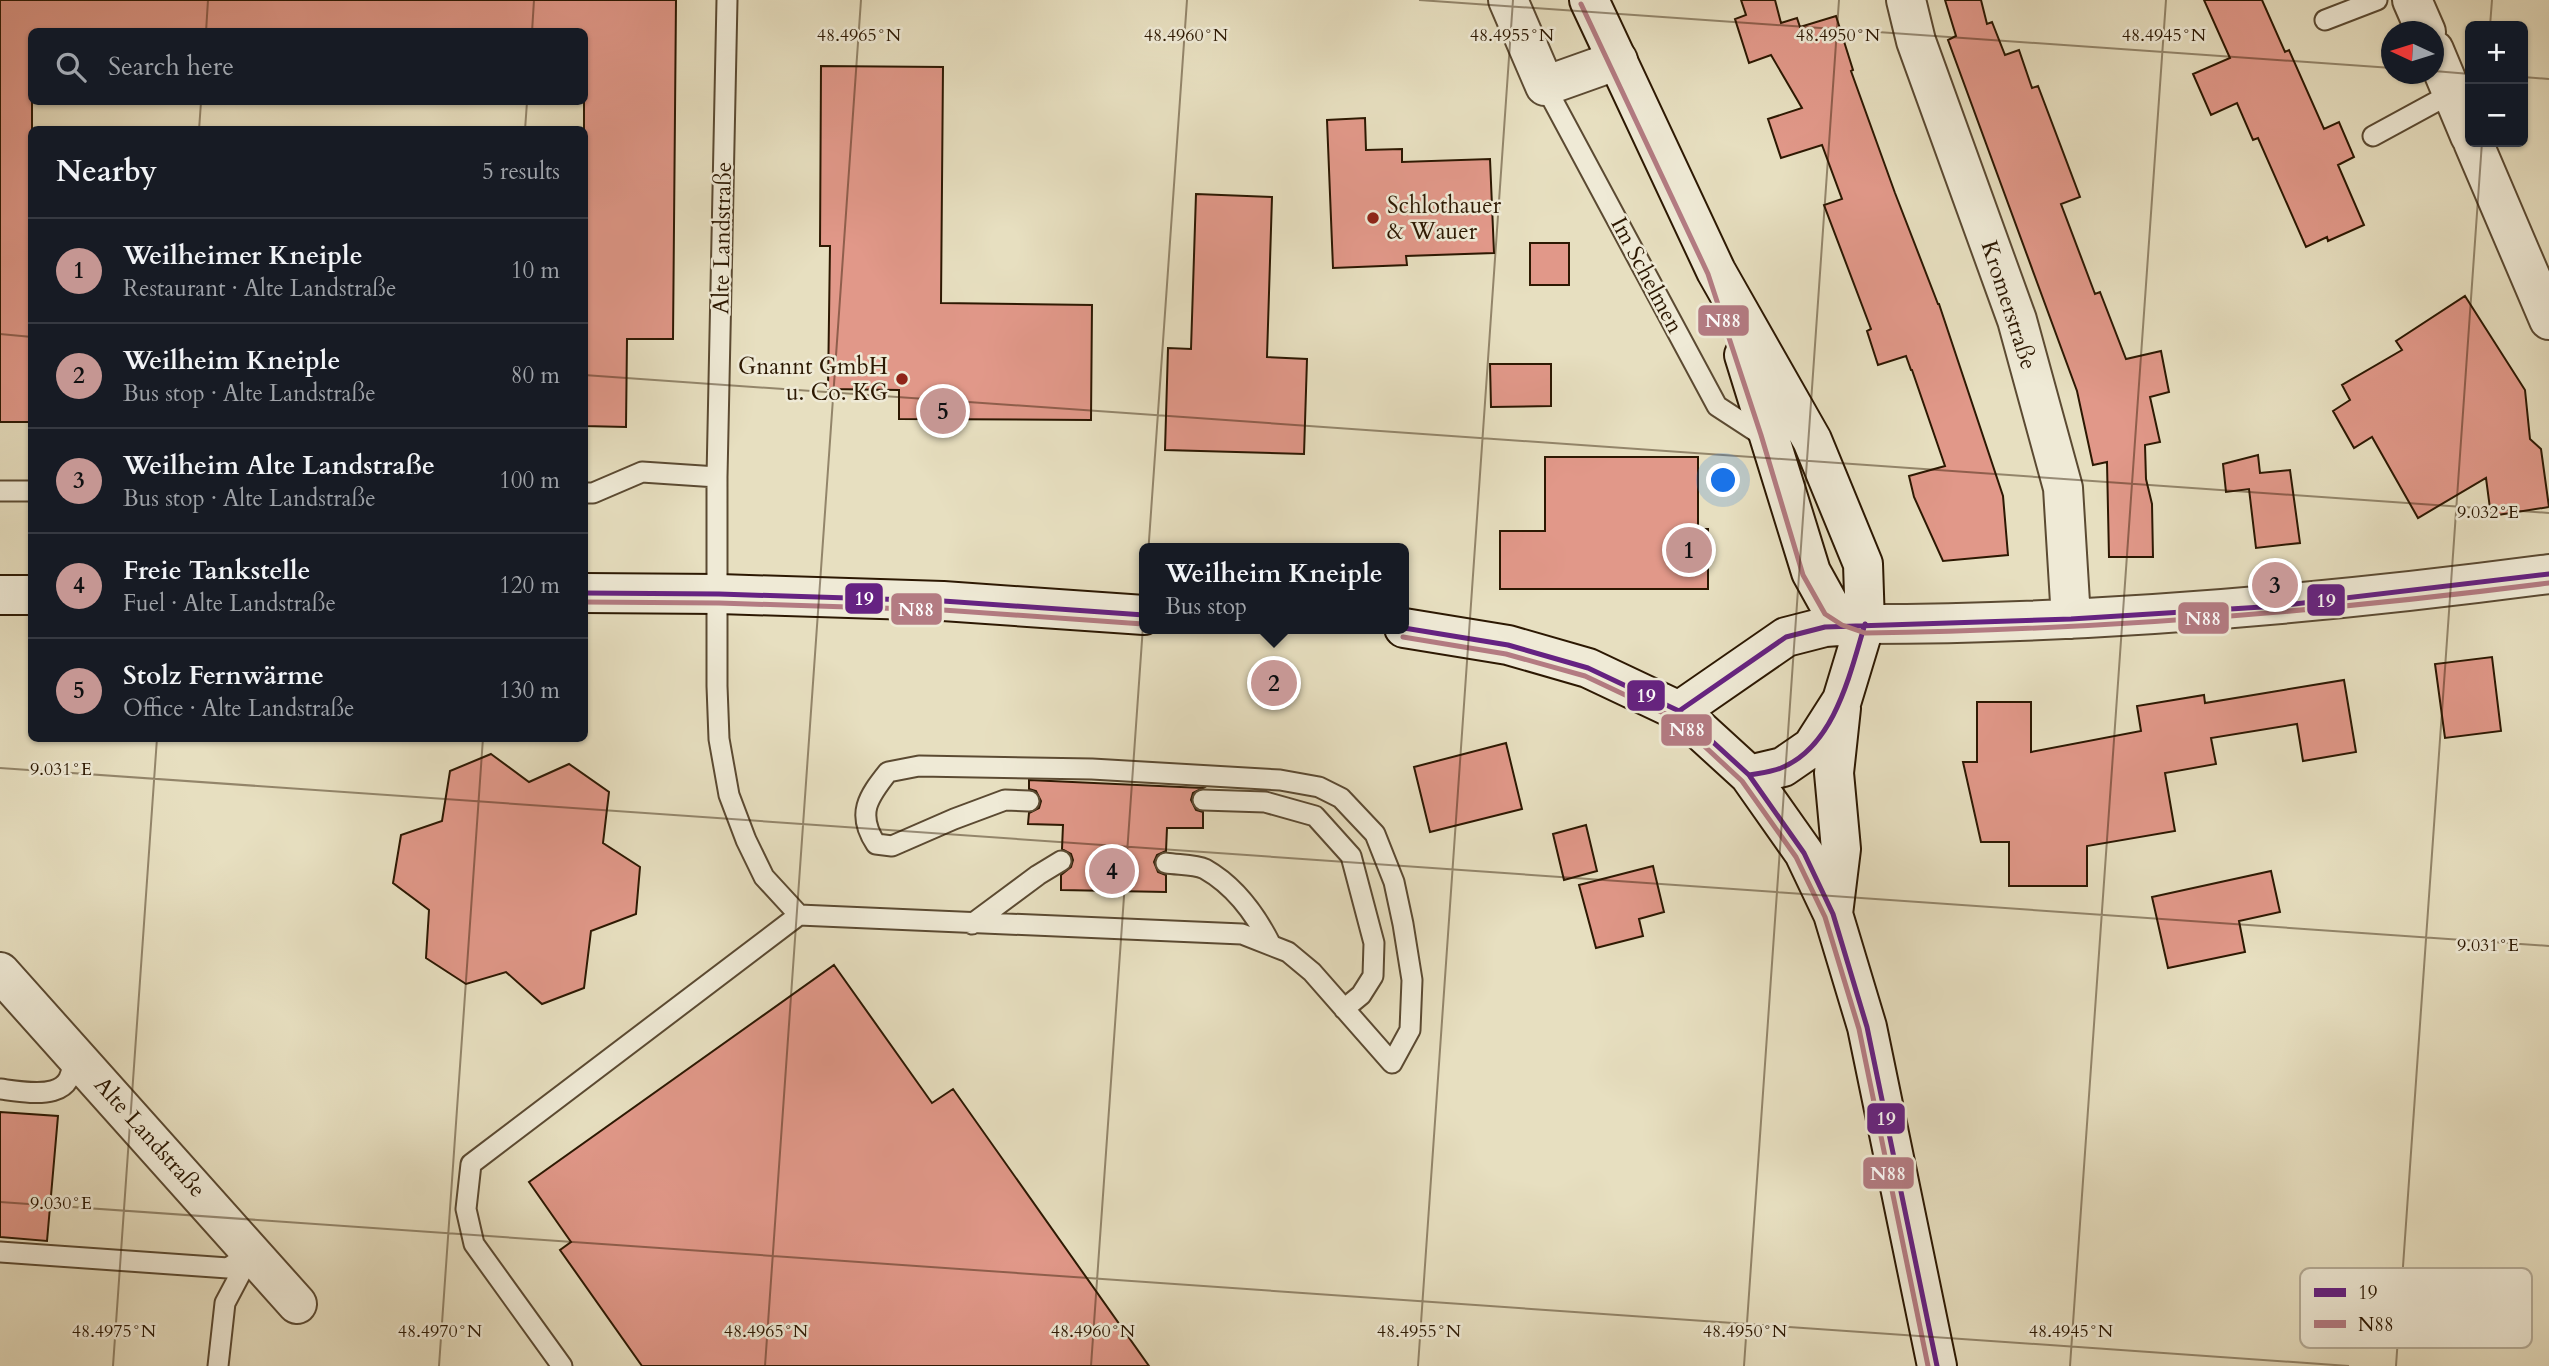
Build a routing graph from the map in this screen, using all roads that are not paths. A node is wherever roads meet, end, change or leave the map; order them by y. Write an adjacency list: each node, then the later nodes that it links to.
1 (727, 0): 19 (lane, Alte Landstraße)
2 (1508, 0): 11 (street, Im Schelmen)
3 (1589, 0): 9 (street)
4 (1906, 0): 30 (street, Kromerstraße)
5 (2377, 0): 7 (lane)
6 (2412, 0): 8 (street)
7 (2325, 20)
8 (2421, 21)
9 (1618, 60): 11 (street); 16 (street)
10 (2444, 74): 12 (street)
11 (1545, 86): 18 (lane, Im Schelmen)
12 (2452, 93): 13 (street); 14 (lane)
13 (2465, 124)
14 (2373, 136)
15 (2475, 147): 17 (street)
16 (1716, 271): 18 (street); 31 (street)
17 (2549, 320)
18 (1772, 442): 23 (street)
19 (717, 477): 22 (lane); 26 (lane, Alte Landstraße)
20 (0, 491): 21 (lane)
21 (28, 491)
22 (588, 494)
23 (1811, 572): 31 (street); 33 (street)
24 (2549, 574): 30 (street)
25 (588, 593): 26 (street)
26 (719, 594): 29 (street); 42 (lane, Alte Landstraße)
27 (0, 595): 28 (street)
28 (28, 595)
29 (1139, 615)
30 (2071, 619): 31 (street)
31 (1865, 624): 33 (street); 34 (street)
32 (1409, 629): 35 (street)
33 (1786, 637): 35 (street)
34 (1842, 701): 36 (street); 41 (street)
35 (1679, 711): 36 (street)
36 (1749, 775): 41 (street)
37 (1203, 800): 46 (lane)
38 (1029, 801): 46 (lane)
39 (1061, 861): 43 (lane)
40 (1166, 863): 44 (lane)
41 (1833, 914): 54 (street)
42 (799, 915): 43 (lane); 53 (lane)
43 (972, 924): 44 (lane)
44 (1271, 945): 46 (lane)
45 (0, 972): 47 (street, Alte Landstraße)
46 (1344, 1009)
47 (69, 1046): 48 (lane); 49 (street, Alte Landstraße)
48 (0, 1089)
49 (253, 1251): 50 (lane); 51 (street, Alte Landstraße); 52 (lane)
50 (0, 1252)
51 (297, 1304)
52 (219, 1366)
53 (562, 1366)
54 (1937, 1366)

